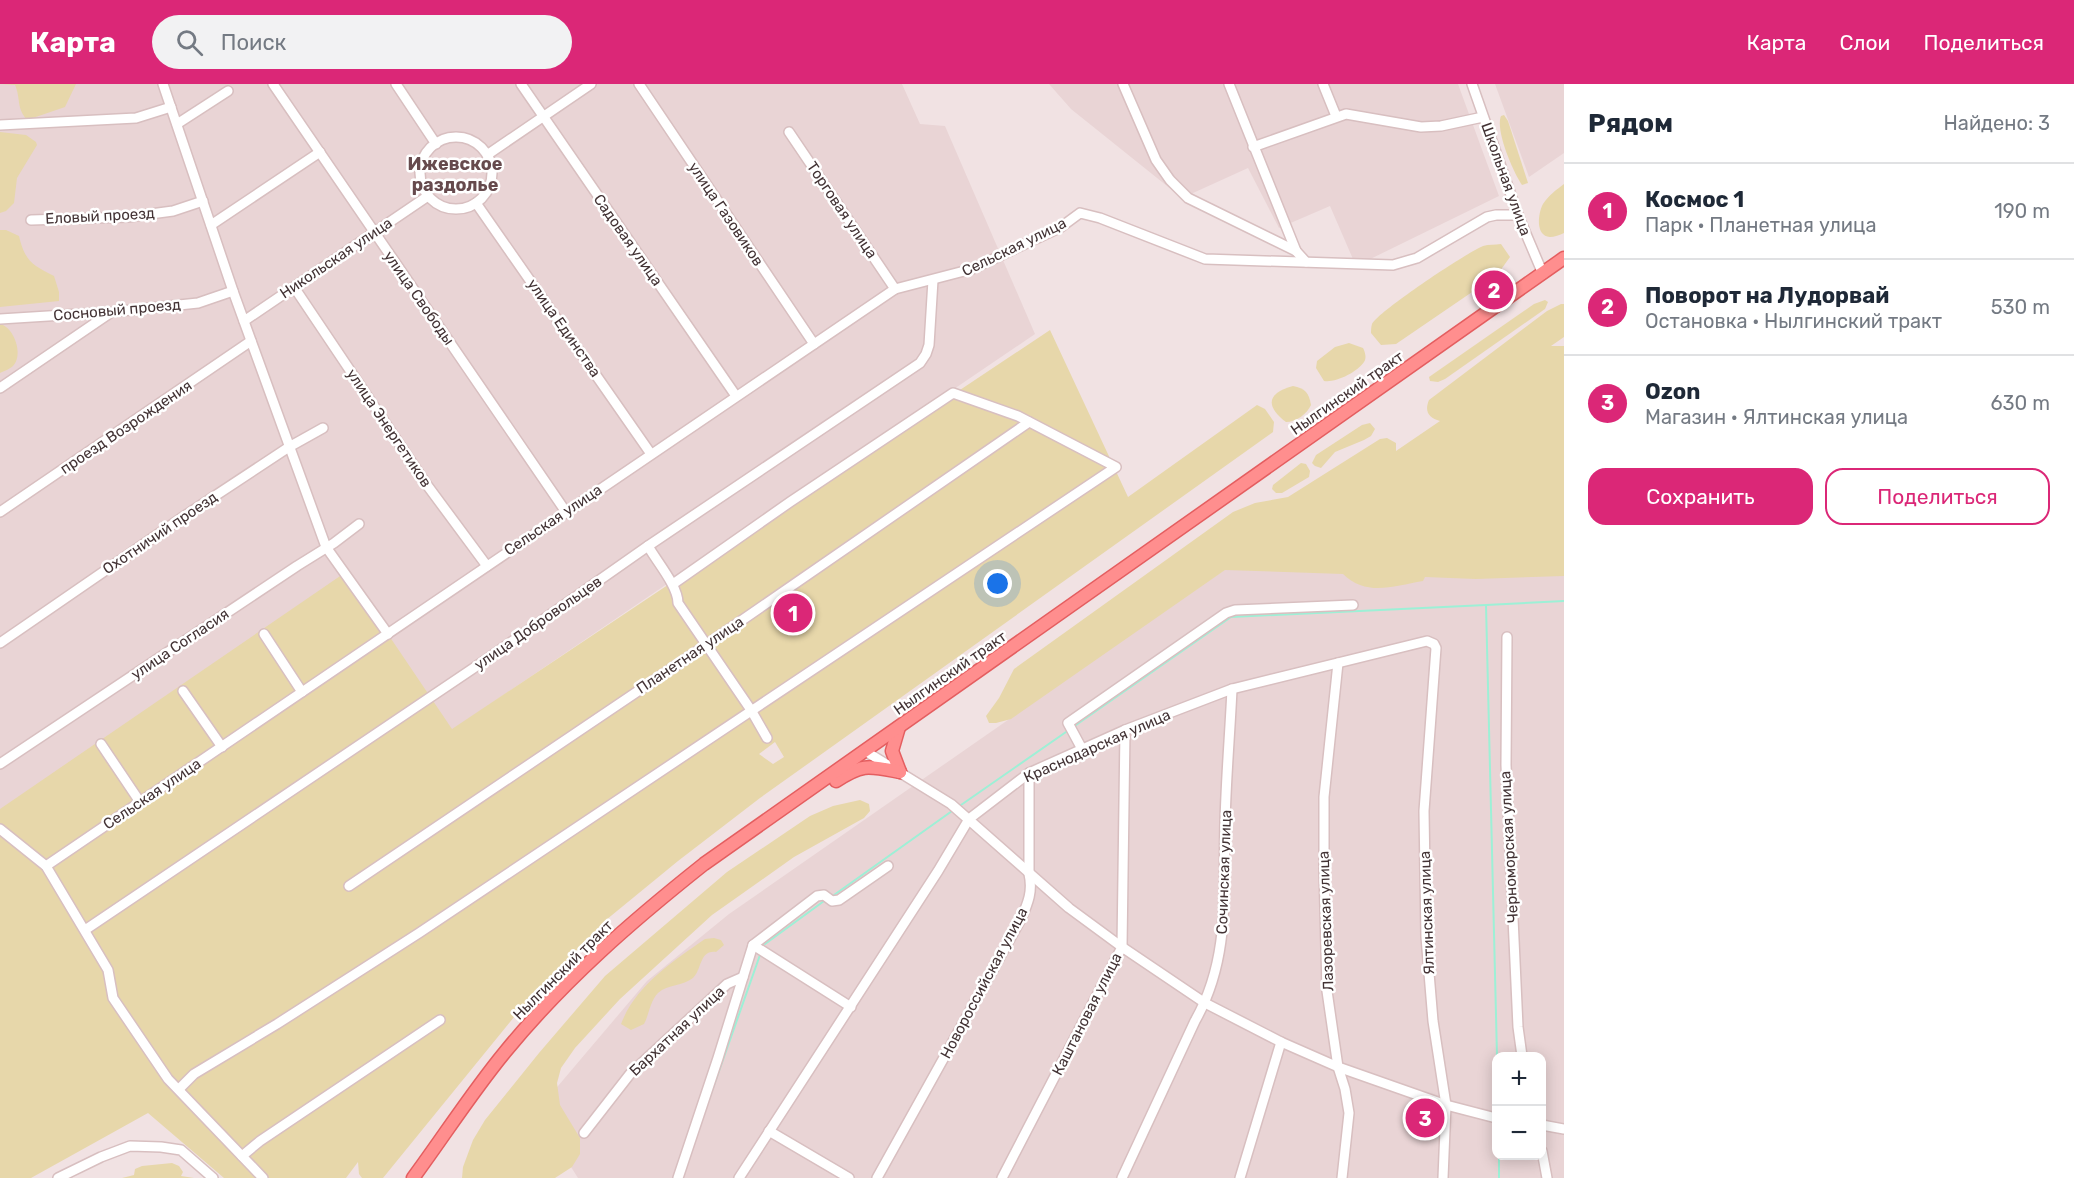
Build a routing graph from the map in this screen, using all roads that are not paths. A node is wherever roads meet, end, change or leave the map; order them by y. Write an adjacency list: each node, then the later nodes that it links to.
1 (163, 84): 12 (street)
2 (273, 84): 21 (street, улица Свободы)
3 (396, 84): 19 (street)
4 (521, 84): 14 (street, Садовая улица)
5 (591, 84): 14 (street)
6 (639, 84): 42 (street, улица Газовиков)
7 (1124, 84): 30 (street)
8 (1229, 84): 20 (street)
9 (1323, 84): 13 (street)
10 (1472, 84): 15 (street, Школьная улица)
11 (228, 91): 16 (street)
12 (171, 107): 16 (street); 17 (street)
13 (1336, 116): 15 (street); 20 (street)
14 (543, 117): 22 (street); 44 (street, Садовая улица)
15 (1483, 117): 26 (street, Школьная улица)
16 (177, 124): 24 (street)
17 (0, 125)
18 (789, 132): 36 (street, Торговая улица)
19 (436, 144): 22 (street); 23 (street)
20 (1253, 147): 30 (street)
21 (320, 152): 28 (street); 29 (street, улица Свободы)
22 (487, 155): 25 (street)
23 (428, 196): 25 (street); 29 (street, Никольская улица)
24 (203, 201): 27 (street, Еловый проезд); 28 (street)
25 (476, 203): 48 (street, улица Единства)
26 (1518, 215): 32 (street); 33 (street, Школьная улица)
27 (31, 220)
28 (211, 225): 37 (street)
29 (374, 232): 35 (street, Никольская улица); 50 (street, улица Свободы)
30 (1296, 251): 32 (street)
31 (1564, 258): 33 (main road, Нылгинский тракт)
32 (1306, 262): 34 (street, Сельская улица)
33 (1543, 274): 68 (main road, Нылгинский тракт)
34 (933, 280): 36 (street, Сельская улица); 52 (street, улица Добровольцев)
35 (294, 287): 40 (street, Никольская улица); 54 (street, улица Энергетиков)
36 (895, 289): 42 (street, Сельская улица)
37 (233, 291): 38 (street, Сосновый проезд); 40 (street)
38 (111, 312): 39 (street, Сосновый проезд); 43 (street)
39 (0, 319)
40 (244, 321): 41 (street)
41 (252, 341): 47 (street); 49 (street, проезд Возрождения)
42 (814, 344): 44 (street, Сельская улица)
43 (0, 388)
44 (736, 396): 48 (street, Сельская улица)
45 (1029, 422): 55 (street); 61 (street, Планетная улица); 67 (street)
46 (323, 428): 47 (street, Охотничий проезд)
47 (289, 447): 53 (street); 60 (street, Охотничий проезд)
48 (651, 454): 50 (street, Сельская улица)
49 (0, 512)
50 (567, 512): 54 (street, Сельская улица)
51 (359, 525): 53 (street, улица Согласия)
52 (648, 546): 55 (street); 86 (street, улица Добровольцев)
53 (326, 547): 58 (street); 75 (street, улица Согласия)
54 (487, 566): 58 (street, Сельская улица)
55 (673, 584): 61 (street)
56 (1353, 604): 73 (street)
57 (264, 634): 66 (street)
58 (388, 634): 66 (street, Сельская улица)
59 (1507, 637): 94 (street, Черноморская улица)
60 (0, 643)
61 (706, 645): 67 (street); 85 (street, Планетная улица)
62 (1436, 648): 63 (street, Краснодарская улица); 97 (street, Ялтинская улица)
63 (1338, 663): 64 (street, Краснодарская улица); 95 (street, Лазоревская улица)
64 (1232, 689): 69 (street, Краснодарская улица); 90 (street, Сочинская улица)
65 (183, 691): 72 (street)
66 (302, 693): 72 (street, Сельская улица)
67 (751, 710): 70 (street); 96 (street)
68 (900, 726): 74 (main road, Нылгинский тракт); 76 (main road)
69 (1125, 730): 73 (street, Краснодарская улица); 88 (street, Каштановая улица)
70 (767, 738)
71 (101, 744): 78 (street)
72 (222, 747): 78 (street, Сельская улица)
73 (1082, 749): 77 (street, Краснодарская улица)
74 (865, 751): 76 (street); 81 (main road, Нылгинский тракт)
75 (0, 764)
76 (900, 772): 79 (street); 81 (main road)
77 (1029, 773): 79 (street, Краснодарская улица); 84 (street, Новороссийская улица)
78 (140, 802): 82 (street, Сельская улица)
79 (969, 819): 84 (street); 91 (street, Краснодарская улица)
80 (0, 829): 82 (street)
81 (719, 854): 108 (main road, Нылгинский тракт)
82 (46, 866): 86 (street)
83 (888, 866): 87 (street)
84 (1029, 874): 88 (street); 112 (street, Новороссийская улица)
85 (349, 886)
86 (85, 930): 96 (street)
87 (753, 945): 89 (street); 91 (street)
88 (1122, 947): 90 (street); 113 (street, Каштановая улица)
89 (744, 977): 102 (street, Бархатная улица); 109 (street)
90 (1205, 1003): 93 (street); 114 (street, Сочинская улица)
91 (851, 1006): 101 (street, Краснодарская улица)
92 (440, 1020): 103 (street)
93 (1281, 1042): 95 (street); 115 (street)
94 (1521, 1052)
95 (1338, 1067): 97 (street); 116 (street, Лазоревская улица)
96 (179, 1089): 103 (street)
97 (1446, 1105): 98 (street); 117 (street, Ялтинская улица)
98 (1492, 1117)
99 (1546, 1126): 100 (street)
100 (1564, 1129)
101 (769, 1131): 110 (street, Краснодарская улица); 111 (street)
102 (584, 1133)
103 (242, 1156): 107 (street)
104 (1544, 1160): 118 (street)
105 (58, 1178): 106 (street)
106 (213, 1178)
107 (263, 1178)
108 (413, 1178)
109 (678, 1178)
110 (739, 1178)
111 (849, 1178)
112 (878, 1178)
113 (1002, 1178)
114 (1122, 1178)
115 (1240, 1178)
116 (1342, 1178)
117 (1443, 1178)
118 (1547, 1178)

